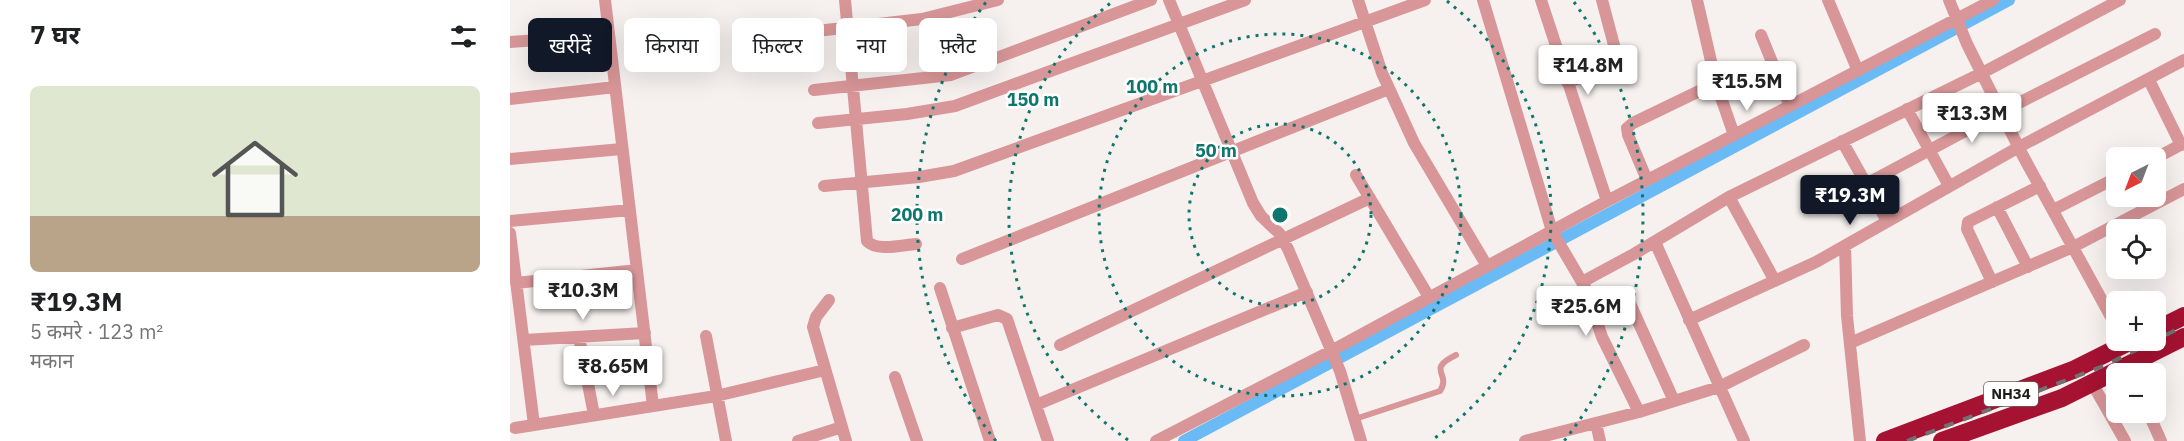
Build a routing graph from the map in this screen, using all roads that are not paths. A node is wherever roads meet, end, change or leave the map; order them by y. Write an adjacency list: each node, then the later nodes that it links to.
1 (604, 0): 17 (street)
2 (845, 0): 18 (street)
3 (1151, 0): 36 (street)
4 (1169, 0): 22 (street)
5 (1245, 0): 22 (street)
6 (1358, 0): 20 (street)
7 (1425, 0): 20 (street)
8 (1483, 0): 74 (street)
9 (1541, 0): 34 (street)
10 (1602, 0): 34 (street)
11 (1697, 0): 35 (street)
12 (1828, 0): 29 (street)
13 (1949, 0): 21 (street)
14 (1993, 0): 21 (street)
15 (2120, 0): 31 (street)
16 (990, 1): 19 (street)
17 (607, 18)
18 (847, 18)
19 (907, 21)
20 (1364, 23): 33 (street); 38 (street)
21 (1958, 23): 29 (street); 31 (street)
22 (1180, 25): 33 (street); 44 (street)
23 (1761, 34): 41 (street)
24 (2155, 34): 43 (street)
25 (528, 41): 26 (street)
26 (510, 42)
27 (2184, 60): 32 (street)
28 (612, 61): 37 (street)
29 (1858, 71): 41 (street)
30 (853, 72): 36 (street)
31 (1982, 73): 42 (street); 43 (street)
32 (2149, 80): 48 (street); 49 (street)
33 (1203, 81): 52 (street); 57 (street)
34 (1567, 82): 66 (street)
35 (1716, 83): 46 (street); 56 (street)
36 (854, 86): 39 (street); 44 (street)
37 (615, 87): 40 (street); 50 (street)
38 (1389, 89): 52 (street); 80 (street)
39 (814, 90)
40 (510, 99)
41 (1790, 106): 46 (street)
42 (1907, 109): 47 (street); 51 (street)
43 (2001, 112): 49 (street); 51 (street)
44 (856, 119): 45 (street); 57 (street)
45 (818, 123)
46 (1734, 135): 56 (street)
47 (1842, 141): 59 (street); 64 (street)
48 (2182, 144): 53 (street)
49 (2019, 147): 61 (street); 62 (street)
50 (622, 149): 54 (street); 68 (street)
51 (1929, 150): 59 (street); 61 (street)
52 (1231, 151): 73 (street); 79 (street)
53 (2166, 153)
54 (510, 159)
55 (1356, 174): 65 (street)
56 (1647, 180): 66 (street)
57 (861, 183): 60 (street); 76 (street)
58 (2106, 183): 69 (street)
59 (1866, 184): 71 (street)
60 (825, 186)
61 (1949, 186): 71 (street)
62 (2040, 186): 67 (street); 69 (street)
63 (2184, 189): 78 (street)
64 (1729, 197): 75 (street); 83 (street)
65 (1370, 198): 73 (street); 89 (street)
66 (1607, 201): 74 (street)
67 (1997, 207): 81 (street); 85 (street)
68 (630, 210): 70 (street); 82 (street)
69 (2053, 210): 78 (street)
70 (510, 221)
71 (1887, 221): 77 (street)
72 (510, 233): 86 (street)
73 (1283, 239): 88 (street); 103 (street)
74 (1556, 239): 80 (street); 84 (street)
75 (1655, 242): 84 (street); 94 (street)
76 (916, 243)
77 (1845, 246): 83 (street); 102 (street)
78 (2073, 247): 81 (street); 92 (street)
79 (962, 259)
80 (1488, 266): 89 (street)
81 (2028, 267): 85 (street)
82 (637, 270): 86 (street); 97 (street)
83 (1775, 281): 94 (street)
84 (1582, 282): 118 (street)
85 (1992, 282): 102 (street)
86 (516, 283): 101 (street)
87 (940, 288): 96 (street)
88 (1307, 292): 106 (street); 116 (street)
89 (1429, 297): 106 (street)
90 (1628, 299): 115 (street)
91 (829, 300): 109 (street)
92 (2106, 308)
93 (2184, 316): 95 (highway)
94 (1689, 320): 113 (street)
95 (2166, 325)
96 (952, 328): 116 (street); 130 (street)
97 (645, 333): 99 (street); 117 (street)
98 (706, 336): 114 (street)
99 (579, 337): 101 (street); 119 (street)
100 (2184, 337): 108 (highway, NH34)
101 (524, 340): 123 (street)
102 (1850, 343): 137 (street)
103 (1060, 345)
104 (1804, 345): 113 (street)
105 (2110, 351): 138 (highway, NH34)
106 (1333, 353): 120 (street); 132 (street)
107 (1456, 355): 120 (lane)
108 (2135, 363)
109 (825, 370): 114 (street); 124 (street)
110 (895, 377): 129 (street)
111 (2106, 377): 112 (highway, NH34)
112 (2092, 383): 139 (highway, NH34); 140 (street)
113 (1719, 387): 115 (street); 136 (street)
114 (716, 396): 117 (street); 126 (street)
115 (1674, 401): 118 (street)
116 (1036, 405): 131 (street)
117 (653, 406): 119 (street)
118 (1639, 412): 121 (street)
119 (594, 416): 123 (street)
120 (1355, 419): 133 (street)
121 (1596, 423): 134 (street); 135 (street)
122 (2153, 423): 141 (street)
123 (534, 425): 125 (street)
124 (842, 427): 127 (street); 128 (street)
125 (515, 428)
126 (726, 441)
127 (798, 441)
128 (846, 441)
129 (917, 441)
130 (990, 441)
131 (1048, 441)
132 (1156, 441)
133 (1361, 441)
134 (1525, 441)
135 (1600, 441)
136 (1743, 441)
137 (1860, 441)
138 (1885, 441)
139 (1942, 441)
140 (2124, 441)
141 (2162, 441)

